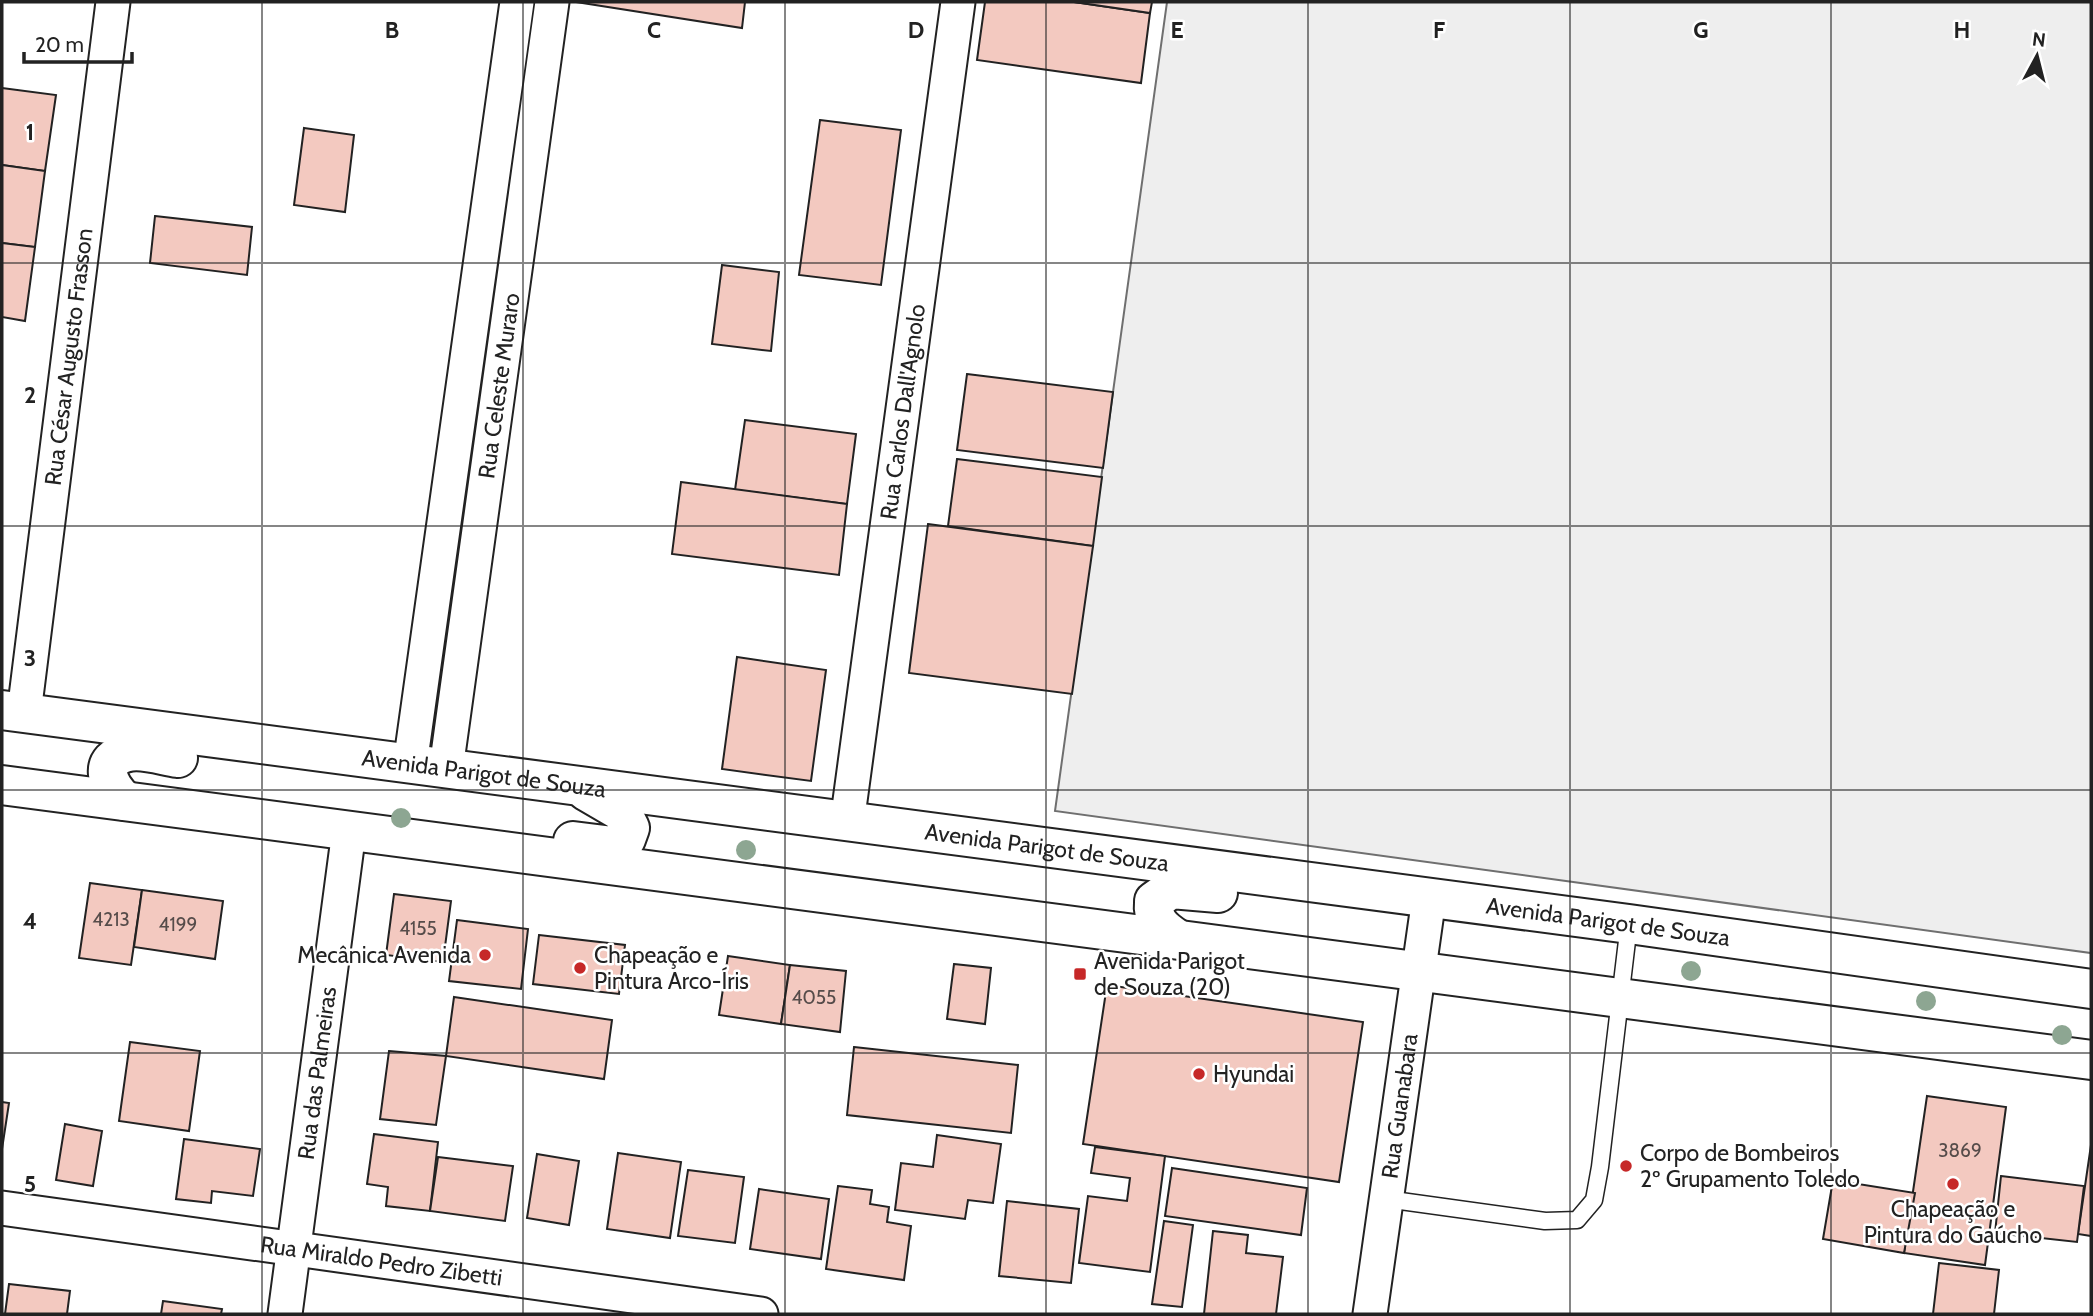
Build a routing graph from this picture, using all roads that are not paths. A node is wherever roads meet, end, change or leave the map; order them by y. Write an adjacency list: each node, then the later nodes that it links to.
1 (113, 2): 7 (street, Rua César Augusto Frasson)
2 (517, 2): 5 (street, Rua Celeste Muraro)
3 (552, 2): 6 (street, Rua Celeste Muraro)
4 (958, 2): 13 (street, Rua Carlos Dall'Agnolo)
5 (495, 156): 6 (street); 9 (street, Rua Celeste Muraro)
6 (530, 159): 9 (street, Rua Celeste Muraro)
7 (13, 711): 8 (main road, Avenida Parigot de Souza)
8 (337, 754): 9 (main road, Avenida Parigot de Souza); 12 (main road)
9 (428, 767): 11 (main road, Avenida Parigot de Souza)
10 (2, 785): 12 (main road)
11 (577, 786): 13 (main road, Avenida Parigot de Souza); 15 (main road)
12 (125, 801): 14 (main road)
13 (847, 823): 16 (main road, Avenida Parigot de Souza)
14 (349, 831): 15 (main road); 25 (street, Rua das Palmeiras)
15 (415, 839): 18 (main road)
16 (1420, 897): 17 (main road, Avenida Parigot de Souza); 18 (main road); 19 (street, Rua Guanabara)
17 (1629, 924): 20 (main road, Avenida Parigot de Souza); 21 (lane)
18 (1175, 938): 19 (main road)
19 (1418, 972): 21 (main road); 23 (street, Rua Guanabara)
20 (2091, 989)
21 (1620, 996): 22 (main road); 23 (lane)
22 (2091, 1060)
23 (1386, 1199): 28 (street, Rua Guanabara)
24 (2, 1208): 25 (street, Rua Miraldo Pedro Zibetti)
25 (294, 1248): 26 (street, Rua das Palmeiras); 27 (street, Rua Miraldo Pedro Zibetti)
26 (285, 1314)
27 (761, 1314)
28 (1370, 1314)

